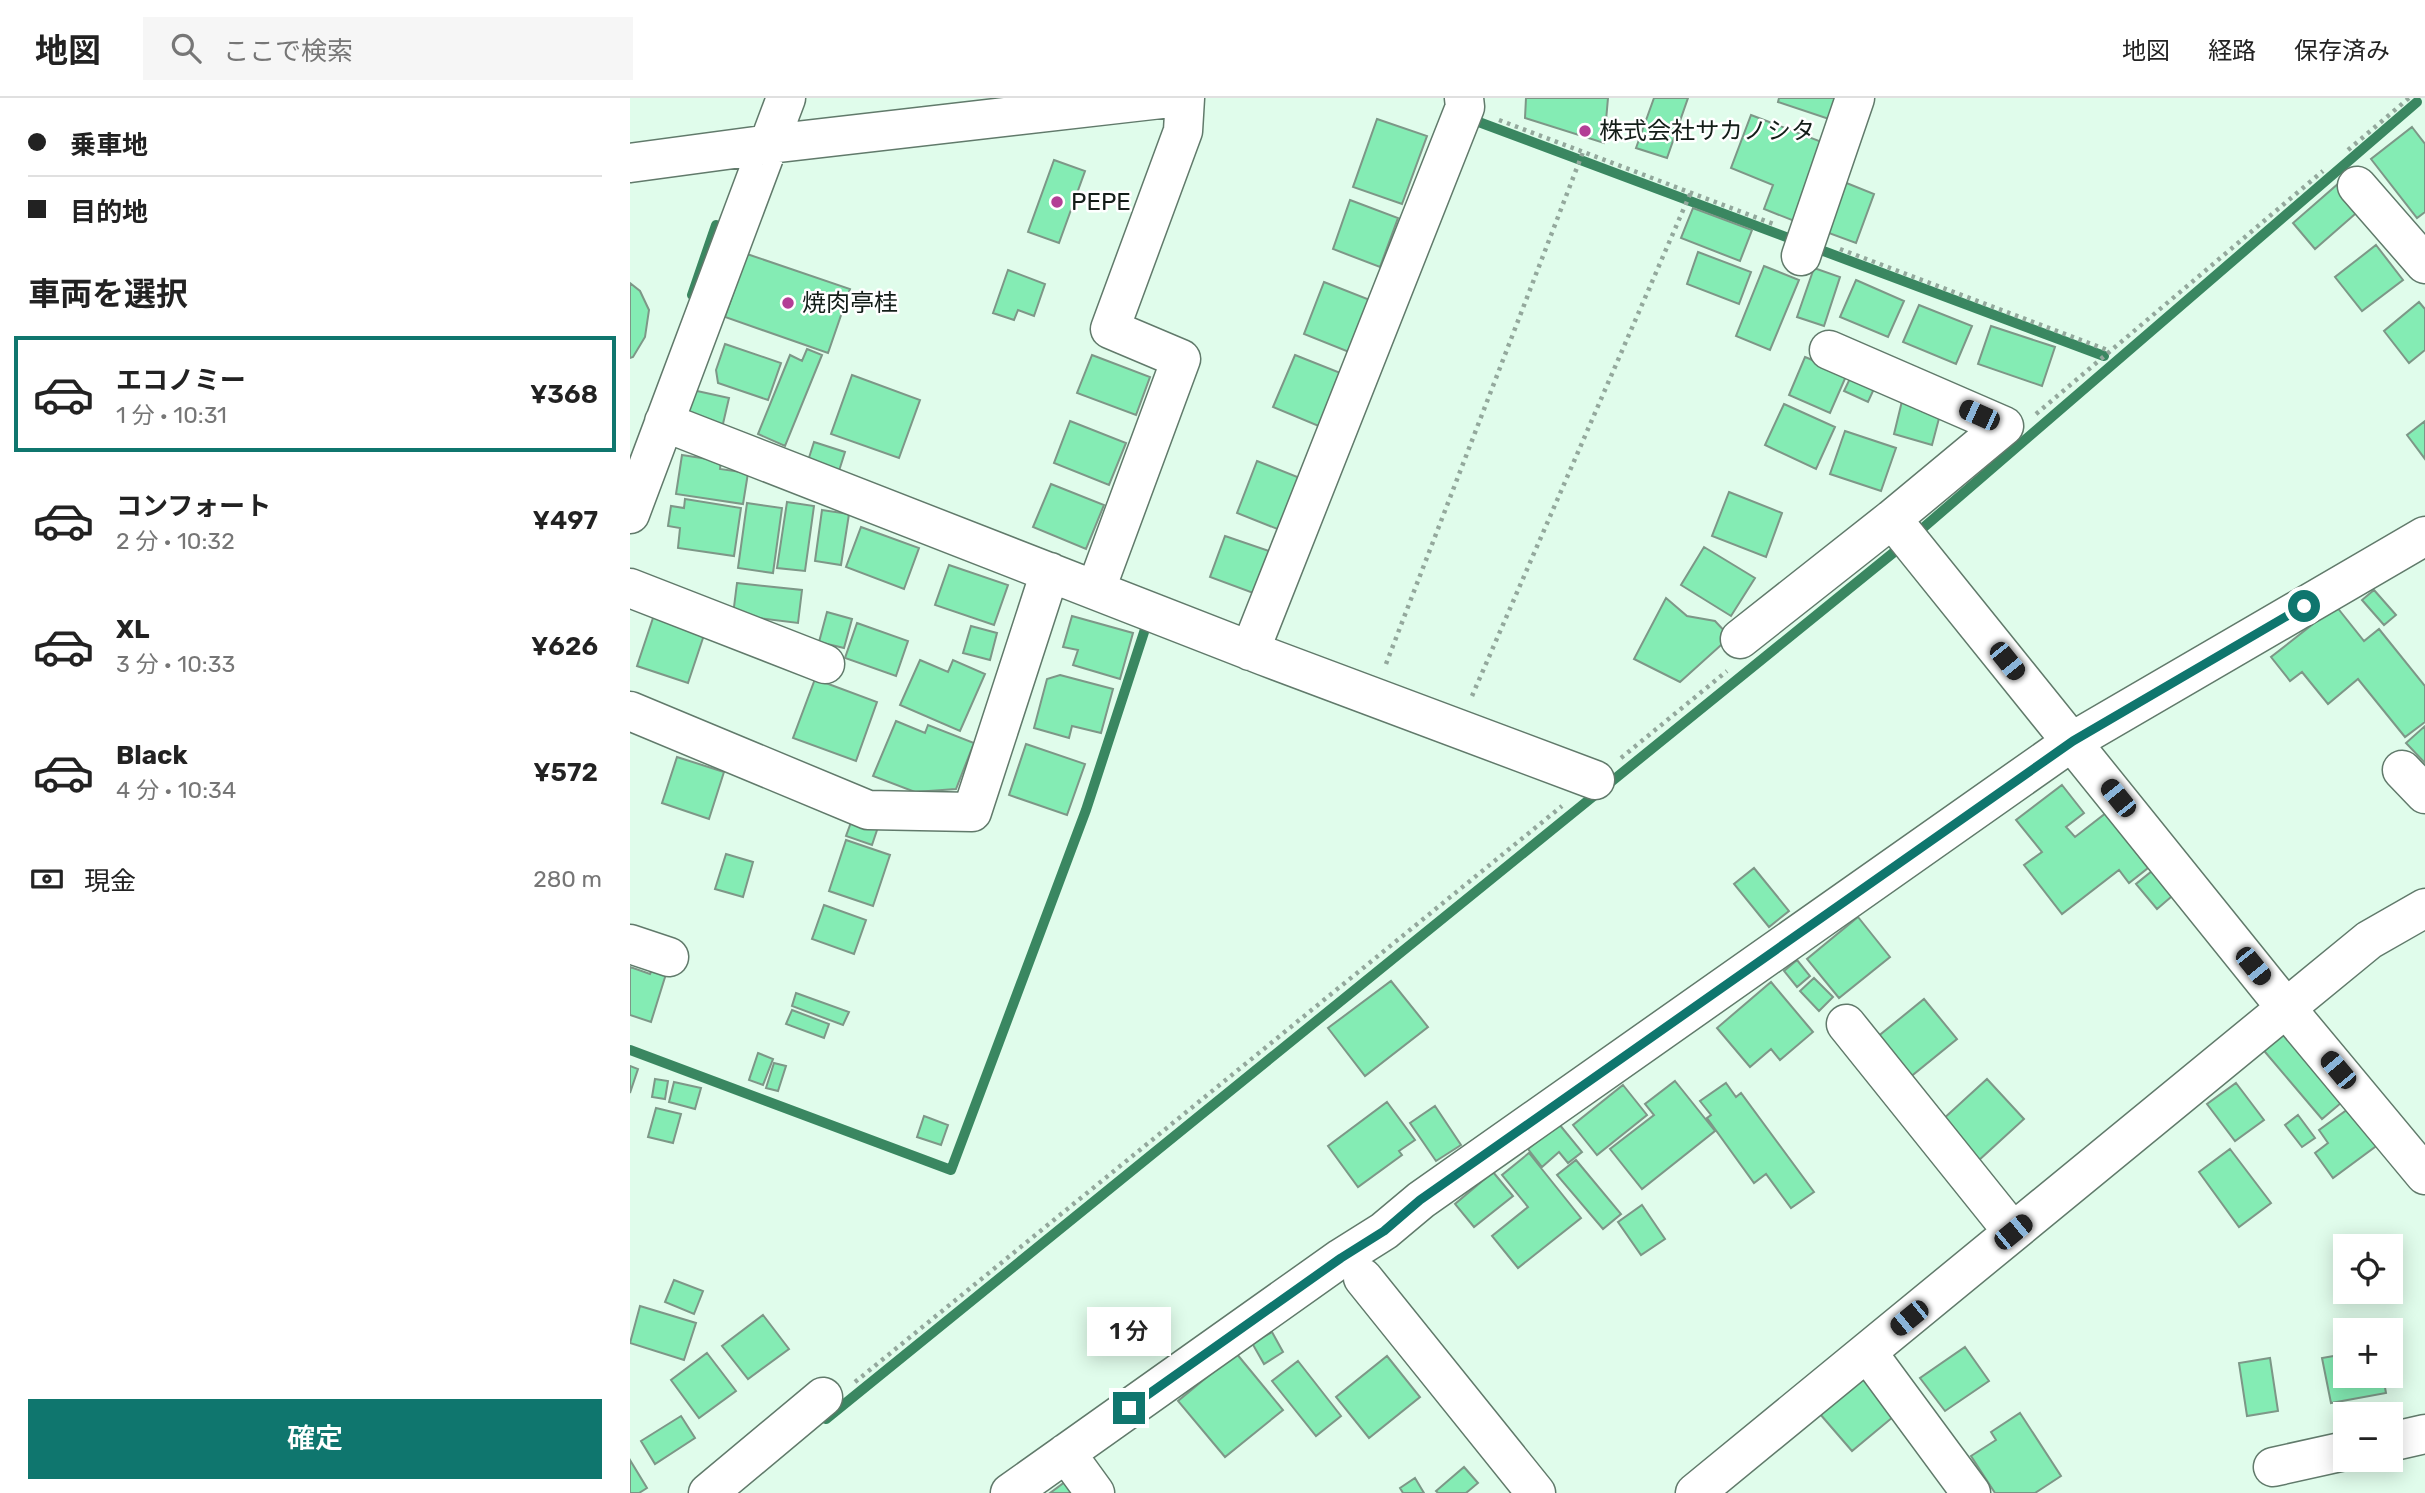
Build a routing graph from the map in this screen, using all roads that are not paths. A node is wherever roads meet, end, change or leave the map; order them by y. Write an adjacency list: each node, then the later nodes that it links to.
1 (786, 98): 6 (street)
2 (1170, 98): 6 (street)
3 (1185, 98): 18 (street)
4 (1464, 98): 20 (street)
5 (1855, 98): 9 (street)
6 (769, 144): 7 (street); 12 (street)
7 (630, 163)
8 (2357, 186): 10 (street)
9 (1801, 256)
10 (2425, 264)
11 (1829, 350): 14 (street)
12 (664, 422): 13 (street); 16 (street)
13 (630, 514)
14 (1892, 519): 19 (street); 23 (street)
15 (2425, 536): 23 (street)
16 (1050, 572): 18 (street); 22 (street)
17 (630, 588): 21 (street)
18 (1096, 589): 20 (street)
19 (1740, 639)
20 (1250, 651): 24 (street)
21 (825, 664)
22 (630, 711)
23 (2078, 748): 28 (street); 39 (street)
24 (1595, 780)
25 (2425, 908): 28 (street)
26 (630, 944): 27 (street)
27 (669, 957)
28 (2286, 1008): 30 (street); 31 (street)
29 (1846, 1024): 31 (street)
30 (2425, 1175)
31 (2013, 1232): 33 (street)
32 (1363, 1278): 42 (street)
33 (1867, 1352): 43 (street); 44 (street)
34 (823, 1398): 40 (street)
35 (2425, 1434): 36 (street)
36 (2403, 1439)
37 (2333, 1454): 38 (street)
38 (2273, 1467)
39 (1078, 1469): 41 (street)
40 (708, 1493)
41 (1010, 1493)
42 (1536, 1493)
43 (1695, 1493)
44 (1971, 1493)

